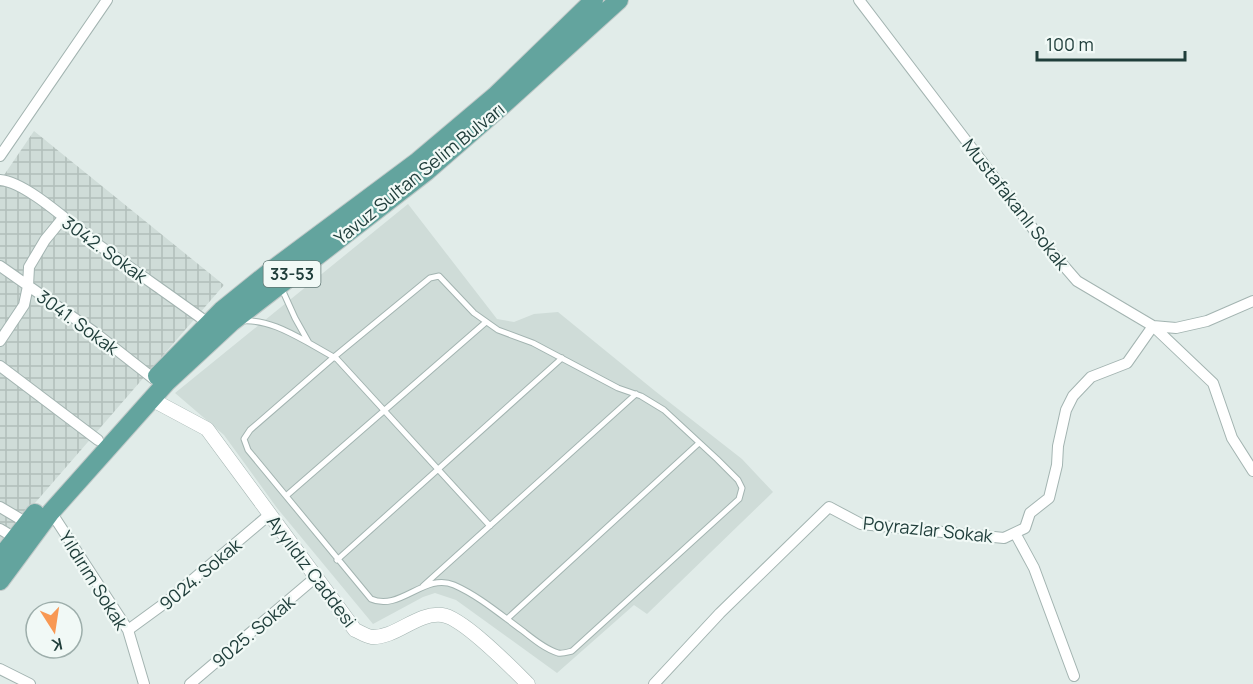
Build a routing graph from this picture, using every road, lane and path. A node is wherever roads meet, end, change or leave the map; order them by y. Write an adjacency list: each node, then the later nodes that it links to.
1 (107, 0): 5 (street)
2 (594, 0): 14 (main road, Yavuz Sultan Selim Bulvarı / 33-53)
3 (619, 0): 9 (main road, Yavuz Sultan Selim Bulvarı / 33-53)
4 (859, 0): 15 (street, Mustafakanlı Sokak)
5 (0, 156)
6 (0, 180): 7 (street, 3042. Sokak)
7 (63, 218): 10 (street); 14 (street, 3042. Sokak)
8 (0, 266): 10 (street, 3041. Sokak)
9 (280, 283): 12 (main road, Yavuz Sultan Selim Bulvarı / 33-53); 17 (lane)
10 (28, 286): 16 (street); 21 (street, 3041. Sokak)
11 (1253, 301): 15 (street)
12 (232, 322): 17 (lane); 23 (main road, Yavuz Sultan Selim Bulvarı / 33-53)
13 (486, 322): 18 (lane); 19 (lane); 24 (lane)
14 (208, 323): 21 (main road, Yavuz Sultan Selim Bulvarı / 33-53)
15 (1152, 326): 28 (street, Mustafakanlı Sokak); 35 (street, Poyrazlar Sokak)
16 (0, 341)
17 (309, 343): 18 (lane)
18 (334, 357): 24 (lane); 29 (lane)
19 (562, 358): 22 (lane); 27 (lane)
20 (0, 366): 25 (street)
21 (154, 378): 25 (main road, Yavuz Sultan Selim Bulvarı / 33-53)
22 (636, 394): 26 (lane); 34 (lane)
23 (151, 399): 31 (main road, Yavuz Sultan Selim Bulvarı / 33-53); 32 (street, Ayyıldız Caddesi)
24 (384, 410): 27 (lane); 29 (lane)
25 (98, 440): 33 (main road, Yavuz Sultan Selim Bulvarı / 33-53)
26 (699, 443): 42 (lane); 42 (lane)
27 (438, 469): 34 (lane); 38 (lane)
28 (1253, 471)
29 (286, 496): 38 (lane)
30 (0, 507): 33 (street)
31 (51, 512): 40 (main road, Yavuz Sultan Selim Bulvarı / 33-53); 43 (street, Yıldırım Sokak)
32 (269, 515): 39 (street, Ayyıldız Caddesi); 43 (street, 9024. Sokak)
33 (27, 523): 36 (main road, Yavuz Sultan Selim Bulvarı / 33-53)
34 (490, 526): 41 (lane)
35 (1015, 533): 45 (street); 50 (street, Poyrazlar Sokak)
36 (8, 534): 37 (main road, Yavuz Sultan Selim Bulvarı / 33-53)
37 (0, 558)
38 (337, 560): 41 (lane)
39 (316, 577): 48 (street, 9025. Sokak); 49 (street, Ayyıldız Caddesi)
40 (0, 581)
41 (422, 587): 42 (lane)
42 (507, 620)
43 (128, 630): 47 (street, Yıldırım Sokak)
44 (0, 669): 46 (street)
45 (1074, 676)
46 (30, 684)
47 (144, 684)
48 (190, 684)
49 (528, 684)
50 (654, 684)

